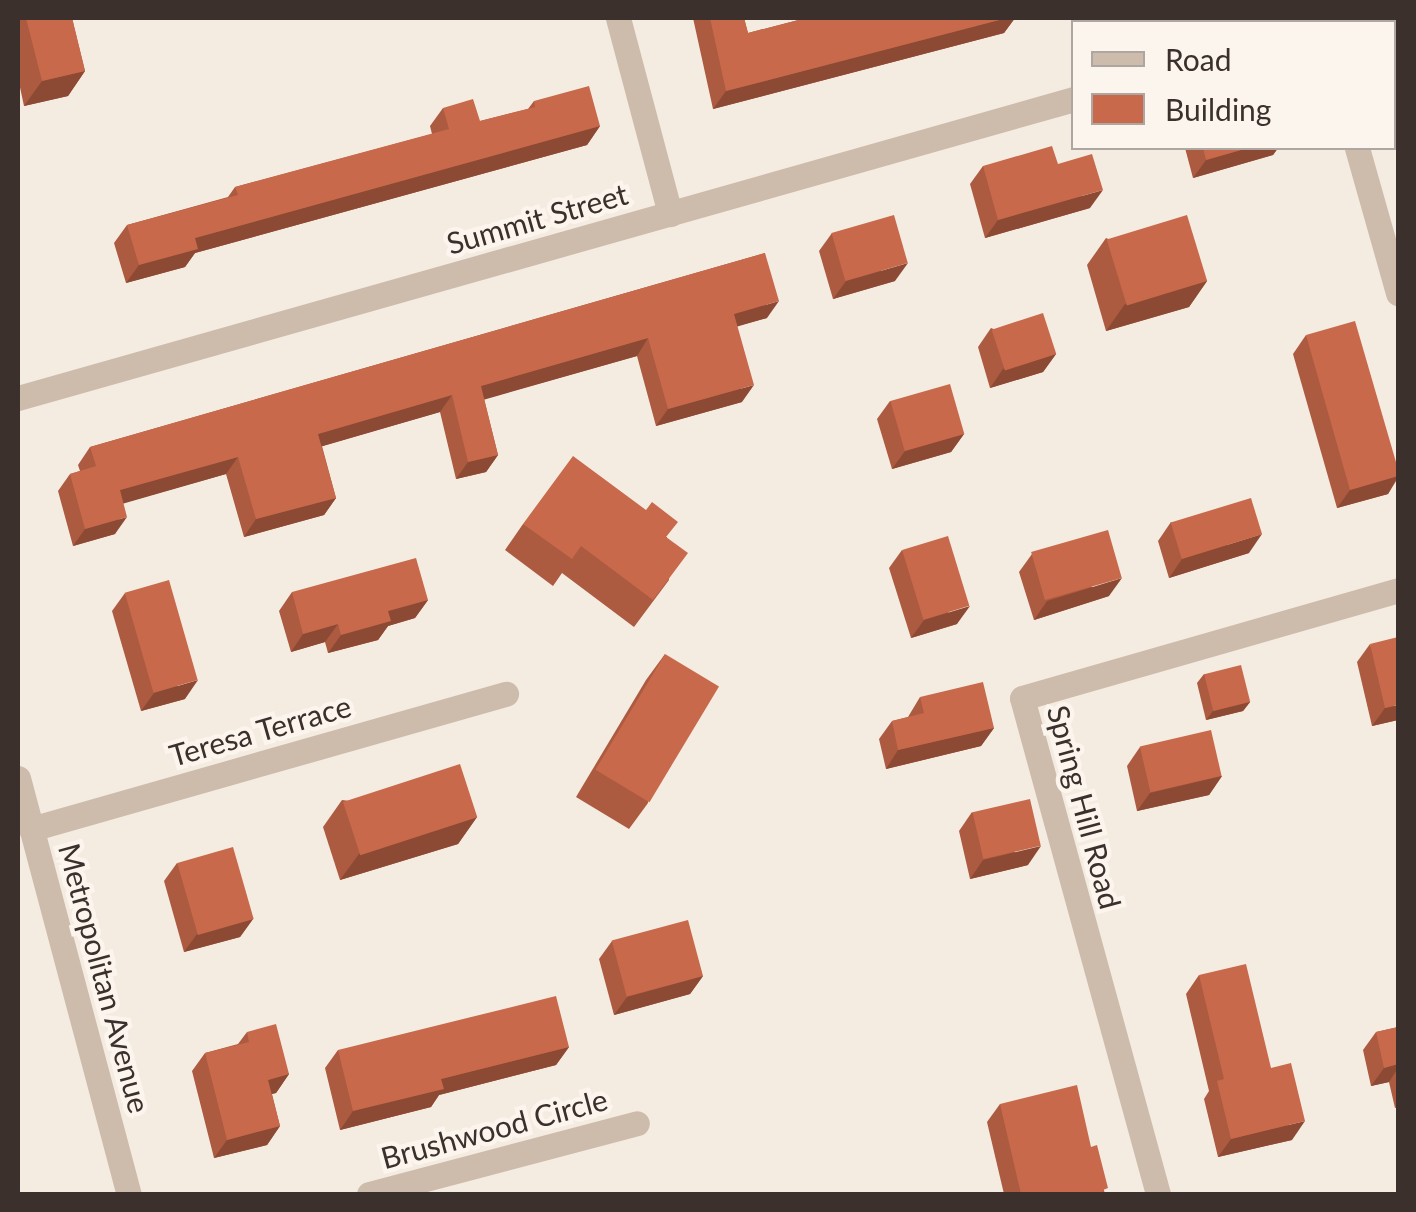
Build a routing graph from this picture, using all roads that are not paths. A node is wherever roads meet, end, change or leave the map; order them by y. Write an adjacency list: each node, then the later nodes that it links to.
1 (618, 18): 4 (street)
2 (1071, 100): 4 (street, Summit Street)
3 (1358, 150): 5 (street)
4 (670, 214): 6 (street, Summit Street)
5 (1398, 293)
6 (18, 398)
7 (1398, 590): 14 (street, Spring Hill Road)
8 (506, 694): 10 (street, Teresa Terrace)
9 (18, 778): 10 (street, Metropolitan Avenue)
10 (31, 829): 12 (street, Metropolitan Avenue)
11 (637, 1124): 13 (street, Brushwood Circle)
12 (129, 1194)
13 (369, 1194)
14 (1158, 1194)

